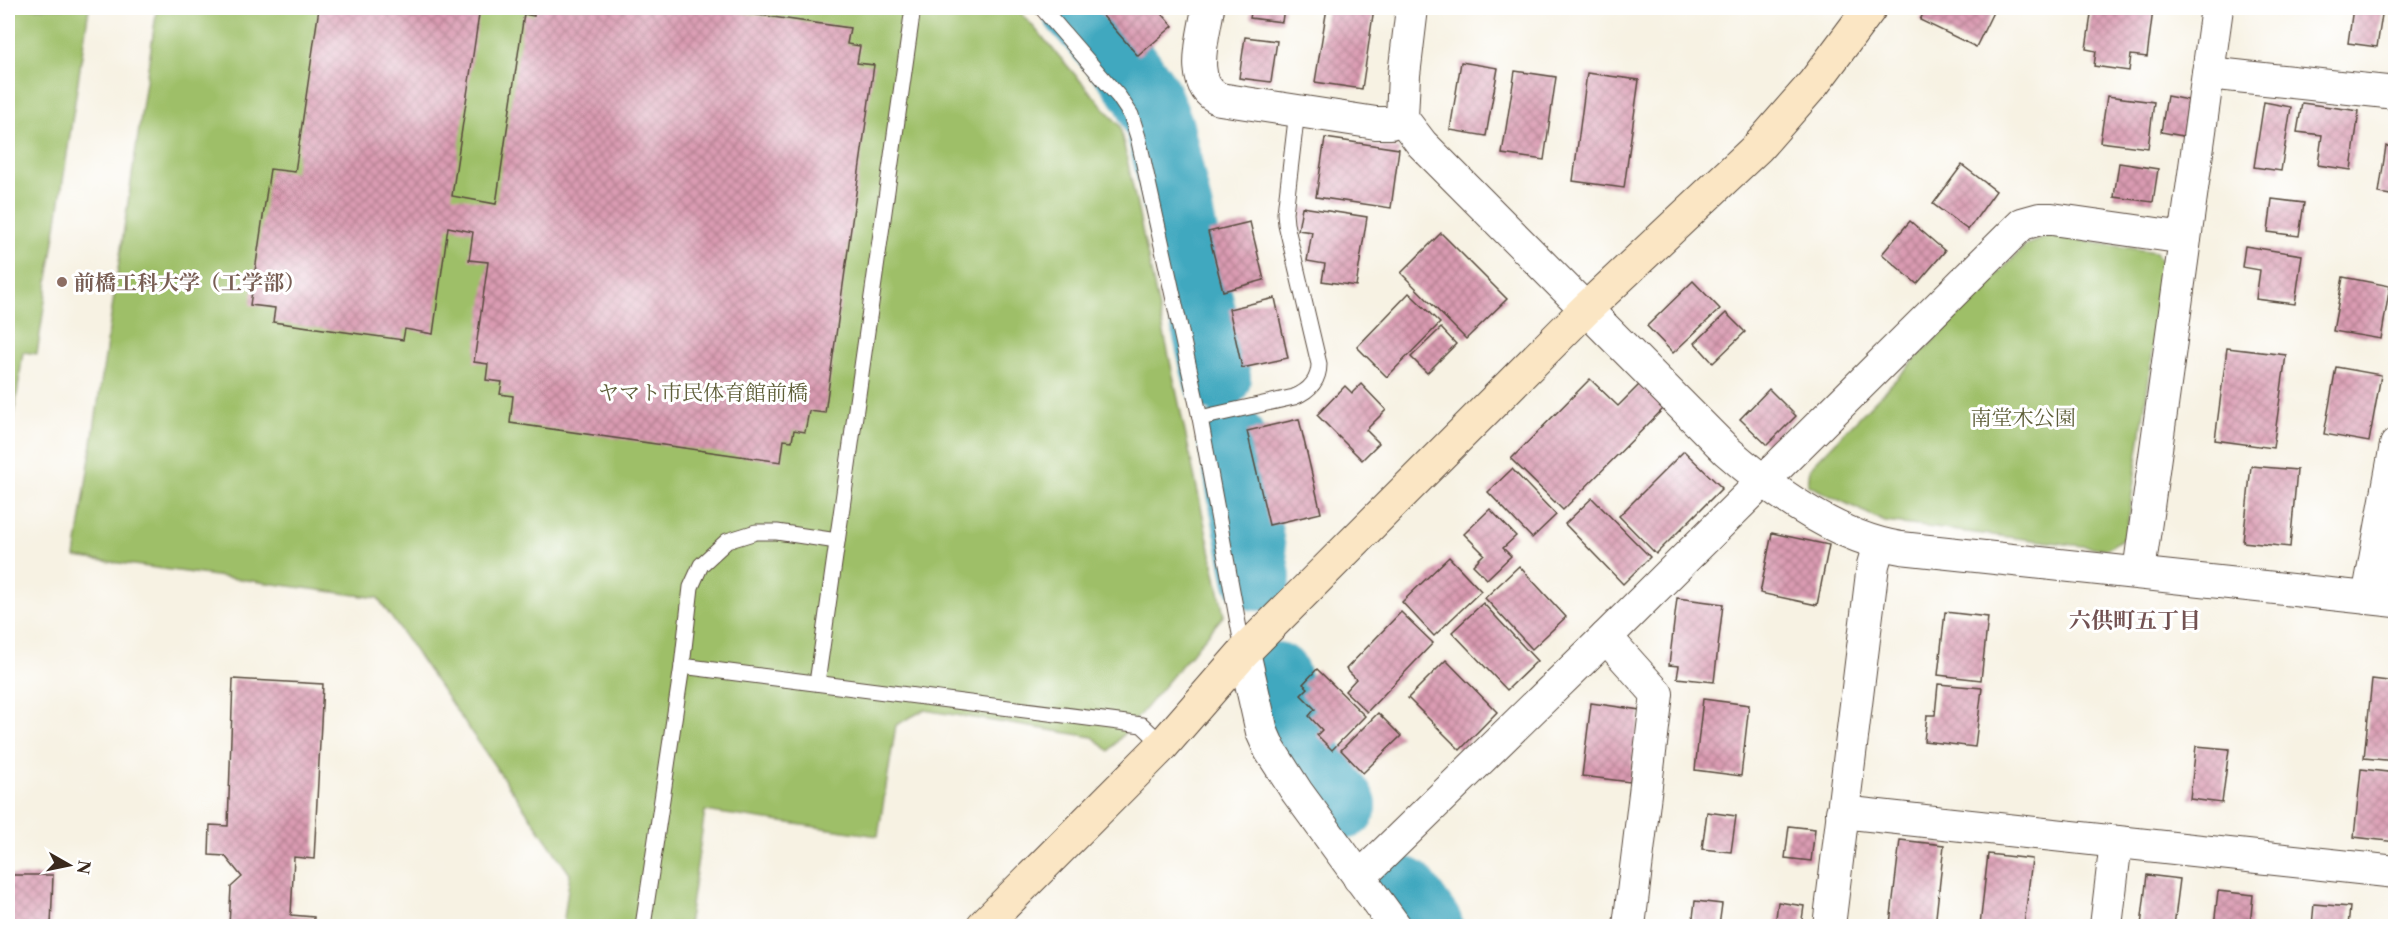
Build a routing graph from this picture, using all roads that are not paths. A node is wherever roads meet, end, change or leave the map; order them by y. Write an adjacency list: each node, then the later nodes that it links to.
1 (913, 8): 16 (lane)
2 (1042, 8): 13 (lane)
3 (1208, 8): 9 (street)
4 (1412, 8): 10 (street)
5 (1870, 8): 12 (street)
6 (2217, 8): 7 (street)
7 (2208, 73): 8 (street); 11 (street)
8 (2396, 93)
9 (1298, 111): 10 (street); 13 (lane)
10 (1402, 118): 12 (street)
11 (2185, 238): 15 (street); 18 (street)
12 (1586, 309): 15 (street); 21 (street)
13 (1200, 418): 21 (lane)
14 (2396, 445): 19 (street)
15 (1762, 481): 17 (street); 20 (street)
16 (837, 541): 22 (lane); 23 (lane)
17 (1879, 544): 18 (street); 25 (street)
18 (2139, 572): 19 (street)
19 (2382, 599)
20 (1606, 637): 28 (street); 32 (street)
21 (1244, 652): 24 (street); 28 (street)
22 (682, 666): 23 (lane); 29 (lane)
23 (817, 683): 24 (lane)
24 (1163, 745): 30 (street)
25 (1842, 812): 26 (street); 33 (street)
26 (2116, 842): 27 (street); 34 (street)
27 (2396, 872)
28 (1359, 878): 31 (street)
29 (643, 927)
30 (983, 927)
31 (1395, 927)
32 (1629, 927)
33 (1828, 927)
34 (2106, 927)

